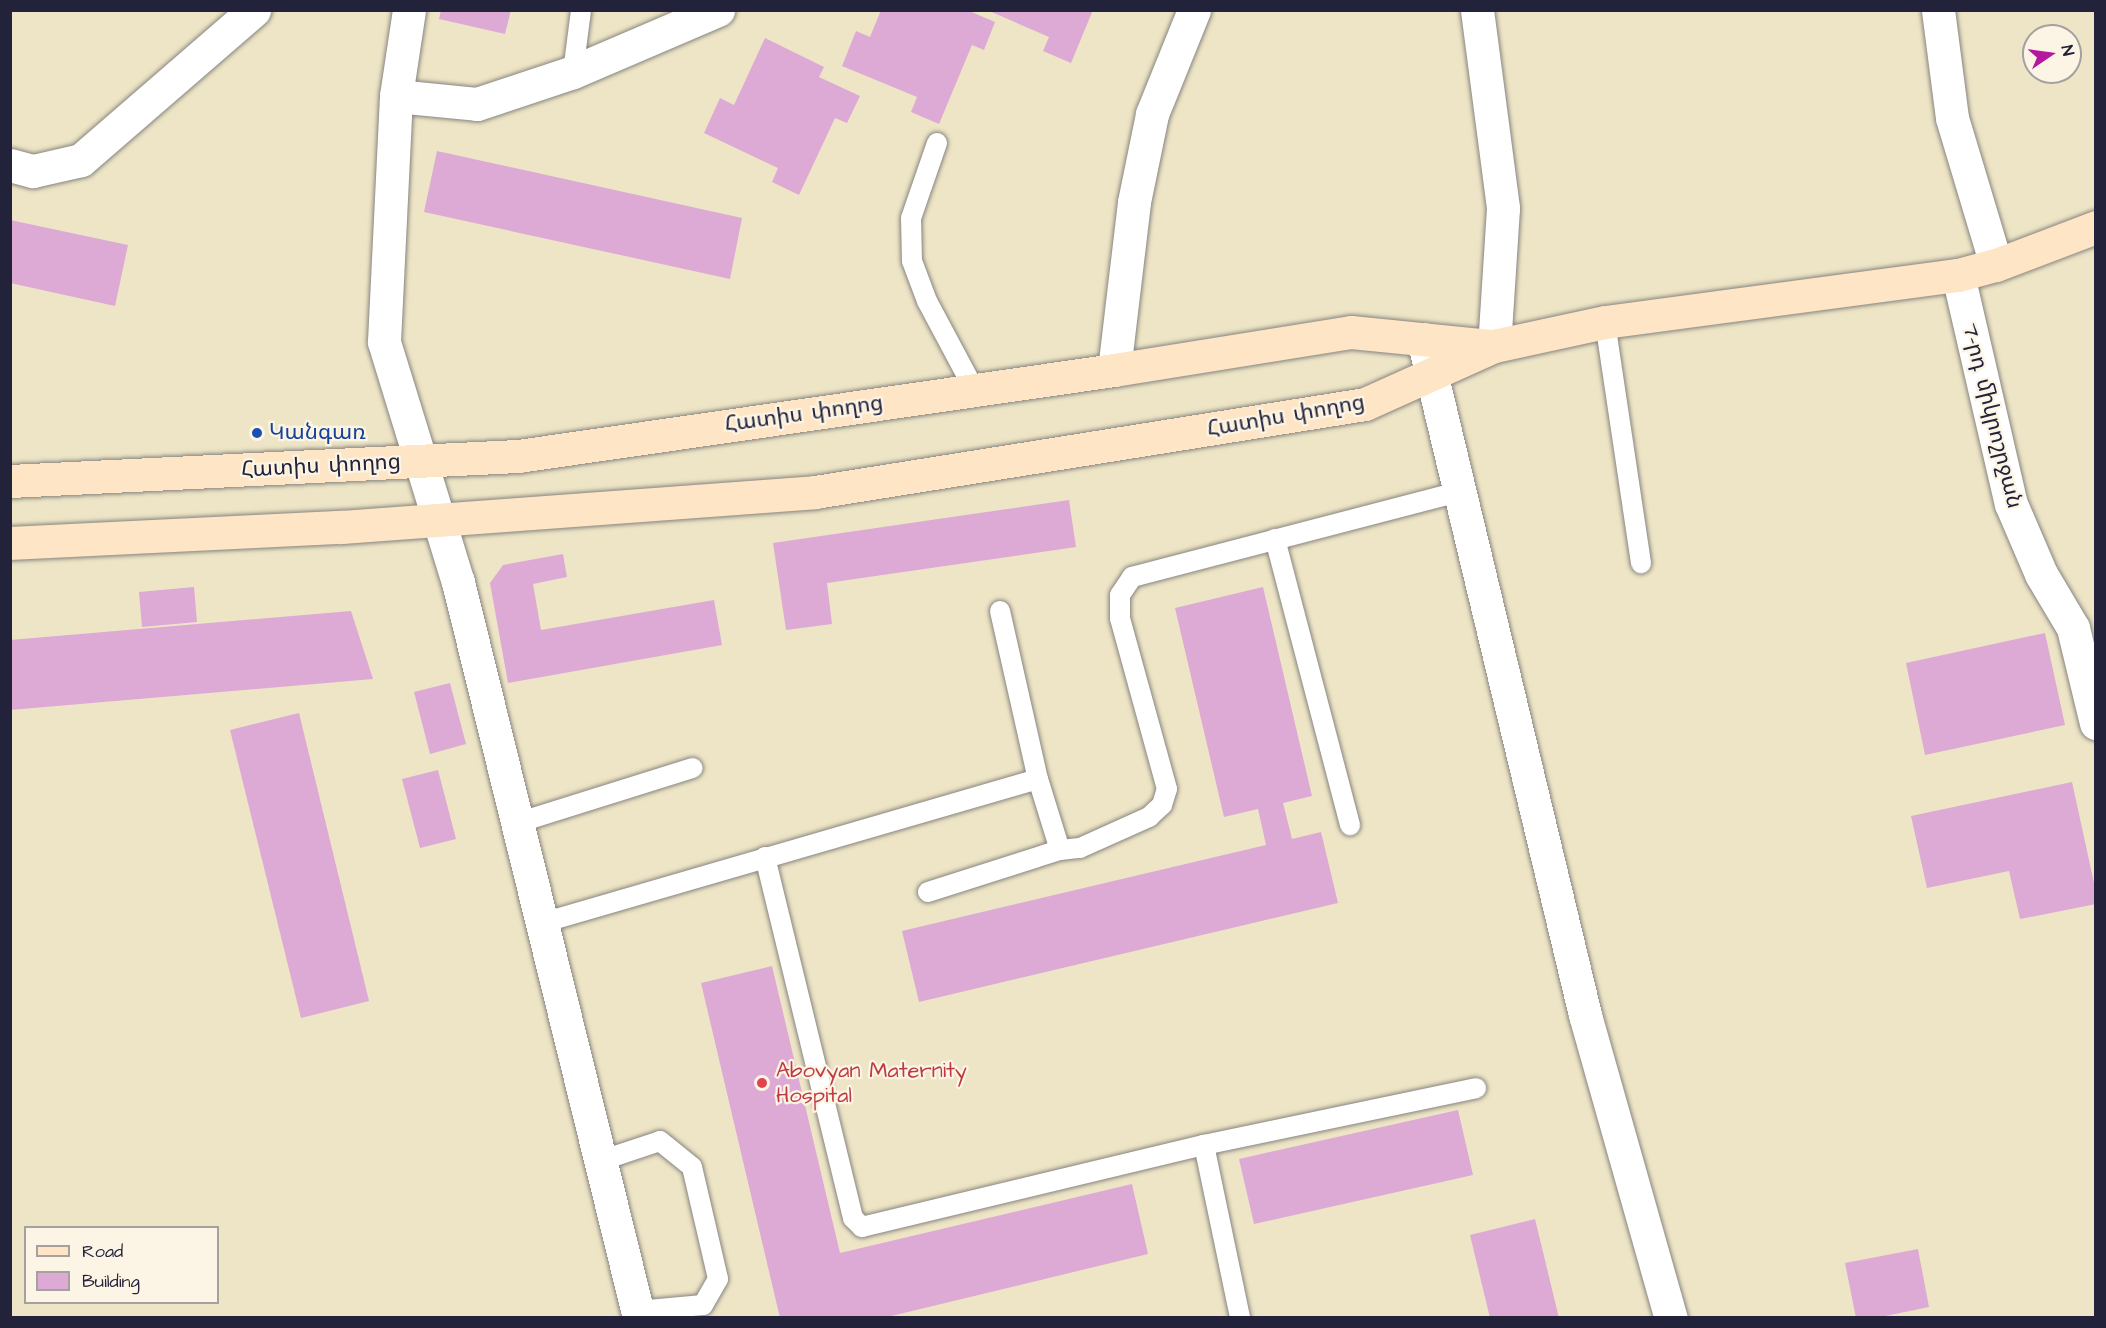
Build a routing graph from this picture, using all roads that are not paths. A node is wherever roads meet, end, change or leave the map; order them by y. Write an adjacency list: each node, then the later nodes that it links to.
1 (254, 10): 11 (street)
2 (409, 10): 9 (street)
3 (581, 10): 8 (lane)
4 (718, 10): 8 (street)
5 (1194, 10): 18 (street)
6 (1477, 10): 17 (street)
7 (1938, 10): 13 (street)
8 (573, 72): 9 (street)
9 (396, 96): 21 (street)
10 (937, 143): 20 (lane)
11 (10, 165)
12 (2096, 227): 13 (main road)
13 (1996, 265): 14 (main road)
14 (1958, 275): 15 (main road); 29 (street, 7-րդ միկրոշրջան)
15 (1605, 322): 17 (main road); 27 (lane)
16 (1423, 339): 17 (main road, Հատիս փողոց); 18 (main road, Հատիս փողոց); 19 (street)
17 (1494, 346): 19 (main road, Հատիս փողոց)
18 (1114, 370): 20 (main road, Հատիս փողոց)
19 (1433, 373): 23 (street); 24 (main road, Հատիս փողոց)
20 (974, 389): 21 (main road, Հատիս փողոց)
21 (421, 461): 22 (main road, Հատիս փողոց); 24 (street)
22 (10, 481)
23 (1459, 492): 25 (lane); 43 (street)
24 (438, 520): 26 (main road, Հատիս փողոց); 32 (street)
25 (1275, 539): 33 (lane); 34 (lane)
26 (10, 543)
27 (1641, 563)
28 (999, 611): 31 (lane)
29 (2096, 723)
30 (693, 768): 32 (lane)
31 (1038, 778): 34 (lane); 35 (lane)
32 (517, 823): 37 (street)
33 (1350, 825)
34 (1060, 850): 36 (lane)
35 (765, 857): 37 (lane); 39 (lane)
36 (928, 892)
37 (542, 923): 40 (street)
38 (1476, 1089): 39 (lane)
39 (1204, 1145): 42 (lane)
40 (600, 1161): 41 (street); 41 (lane)
41 (638, 1314)
42 (1240, 1317)
43 (1671, 1317)

